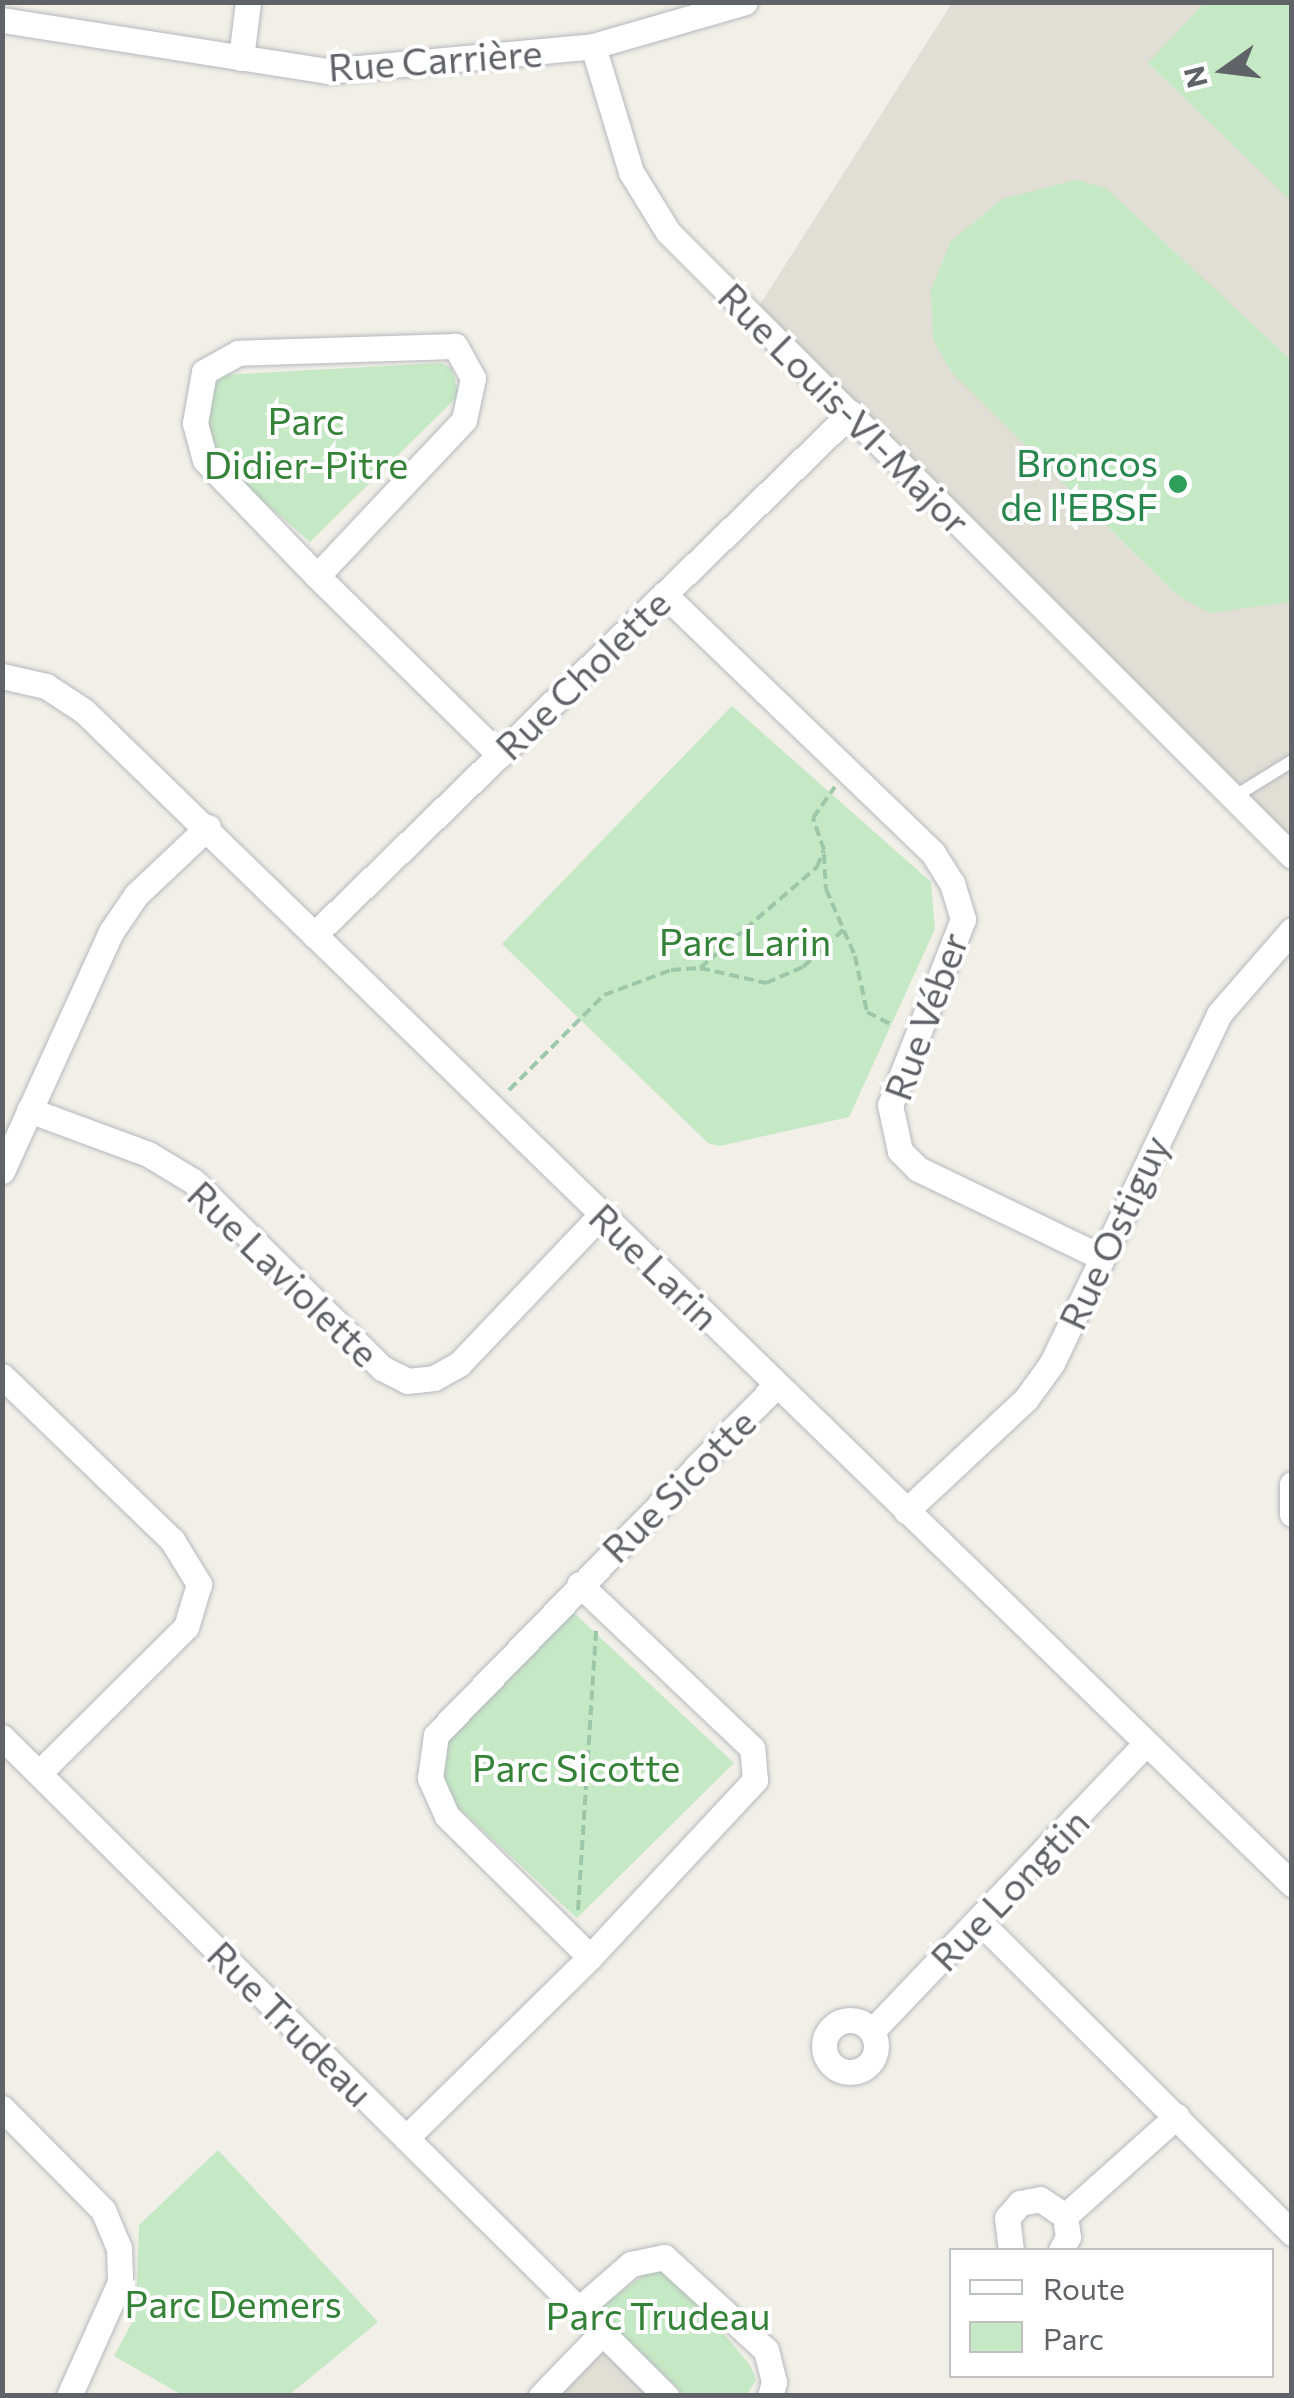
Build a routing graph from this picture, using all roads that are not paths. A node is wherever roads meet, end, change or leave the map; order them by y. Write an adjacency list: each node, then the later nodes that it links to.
1 (248, 2): 5 (street)
2 (746, 2): 4 (street, Rue Carrière)
3 (2, 20): 5 (street, Rue Carrière)
4 (592, 46): 5 (street, Rue Carrière); 6 (street, Rue Louis-VI-Major)
5 (241, 58)
6 (850, 413): 8 (street, Rue Cholette); 12 (street, Rue Louis-VI-Major)
7 (317, 576): 7 (street); 10 (street)
8 (664, 594): 10 (street, Rue Cholette); 20 (street, Rue Véber)
9 (2, 676): 13 (street, Rue Larin)
10 (500, 754): 16 (street, Rue Cholette)
11 (1292, 760): 12 (lane)
12 (1234, 797): 14 (street, Rue Louis-VI-Major)
13 (208, 827): 16 (street, Rue Larin); 17 (street)
14 (1292, 856)
15 (1292, 930): 20 (street, Rue Ostiguy)
16 (314, 936): 19 (street, Rue Larin)
17 (30, 1110): 18 (street); 19 (street, Rue Laviolette)
18 (2, 1171)
19 (602, 1214): 22 (street, Rue Larin)
20 (1098, 1256): 24 (street, Rue Ostiguy)
21 (2, 1376): 29 (street)
22 (776, 1385): 24 (street, Rue Larin); 26 (street, Rue Sicotte)
23 (1292, 1484): 25 (street)
24 (906, 1512): 28 (street, Rue Larin)
25 (1292, 1514)
26 (580, 1584): 32 (street, Rue Sicotte); 32 (street, Rue Sicotte)
27 (2, 1737): 29 (street, Rue Trudeau)
28 (1144, 1746): 30 (street, Rue Larin); 31 (street, Rue Longtin)
29 (40, 1772): 36 (street, Rue Trudeau)
30 (1292, 1884)
31 (980, 1922): 33 (street, Rue Longtin); 35 (street)
32 (590, 1957): 36 (street, Rue Sicotte)
33 (872, 2032)
34 (2, 2108): 43 (street)
35 (1177, 2116): 37 (street); 38 (street)
36 (406, 2138): 41 (street, Rue Trudeau)
37 (1064, 2216): 39 (street); 40 (street)
38 (1292, 2233)
39 (1011, 2248)
40 (1062, 2248)
41 (580, 2310): 42 (street, Rue Trudeau); 46 (street)
42 (602, 2333): 44 (street); 45 (street, Rue Trudeau)
43 (69, 2396)
44 (541, 2396)
45 (666, 2396)
46 (770, 2396)

